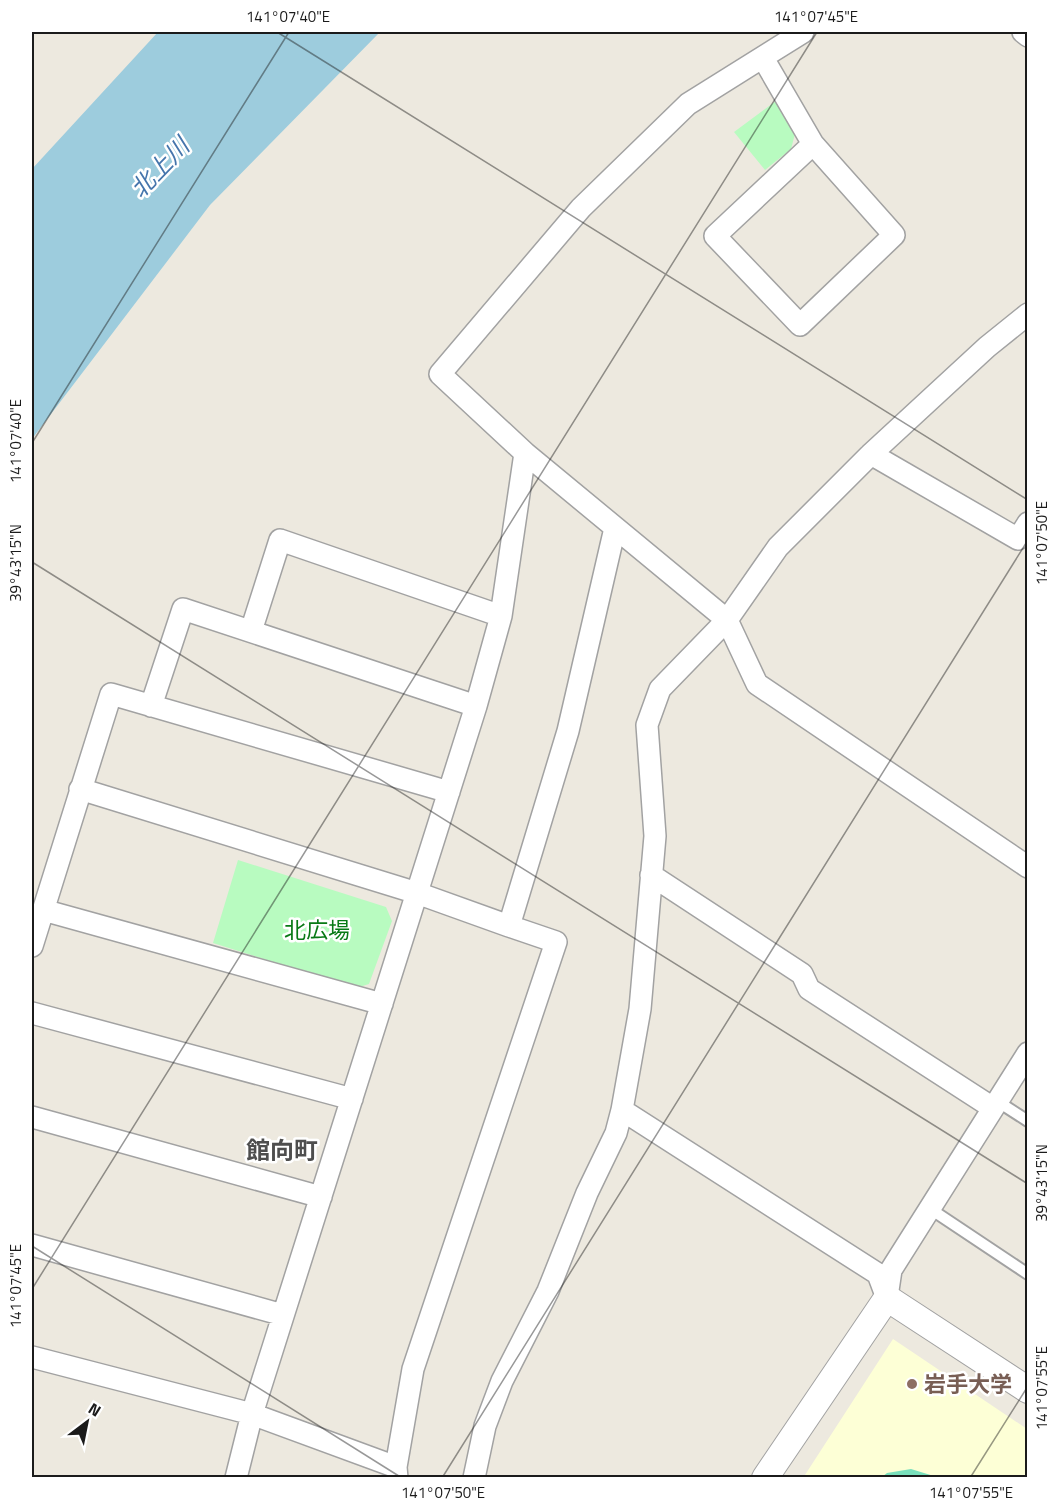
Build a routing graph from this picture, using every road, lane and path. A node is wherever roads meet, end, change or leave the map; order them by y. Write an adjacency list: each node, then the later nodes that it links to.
1 (803, 32): 4 (street)
2 (1023, 32): 3 (street)
3 (1028, 36)
4 (763, 58): 5 (street); 7 (street)
5 (813, 144): 5 (street)
6 (1028, 314): 8 (street)
7 (525, 453): 10 (street); 11 (street)
8 (871, 454): 9 (street); 12 (street)
9 (1028, 523)
10 (615, 528): 12 (street); 22 (street)
11 (501, 616): 13 (street); 15 (street)
12 (727, 620): 18 (street); 19 (street)
13 (251, 631): 14 (street); 15 (street)
14 (151, 706): 16 (street); 17 (street)
15 (476, 706): 17 (street)
16 (80, 789): 20 (street); 21 (street)
17 (448, 792): 20 (street)
18 (1028, 867)
19 (651, 875): 28 (street); 29 (street)
20 (417, 893): 22 (street); 24 (street)
21 (43, 910): 23 (street); 24 (street)
22 (509, 926): 41 (street)
23 (32, 946)
24 (382, 1004): 27 (street)
25 (32, 1013): 27 (street)
26 (1028, 1053): 28 (street)
27 (352, 1099): 32 (street)
28 (995, 1104): 31 (lane); 33 (street)
29 (622, 1110): 36 (street); 43 (street)
30 (32, 1117): 32 (street)
31 (1028, 1121)
32 (321, 1197): 37 (street)
33 (929, 1208): 35 (lane); 36 (street)
34 (32, 1245): 37 (street)
35 (1028, 1274)
36 (887, 1298): 39 (street); 44 (street)
37 (284, 1315): 40 (street)
38 (32, 1357): 40 (street)
39 (1028, 1390)
40 (252, 1414): 41 (street); 42 (street)
41 (396, 1472)
42 (236, 1478)
43 (474, 1478)
44 (765, 1478)

